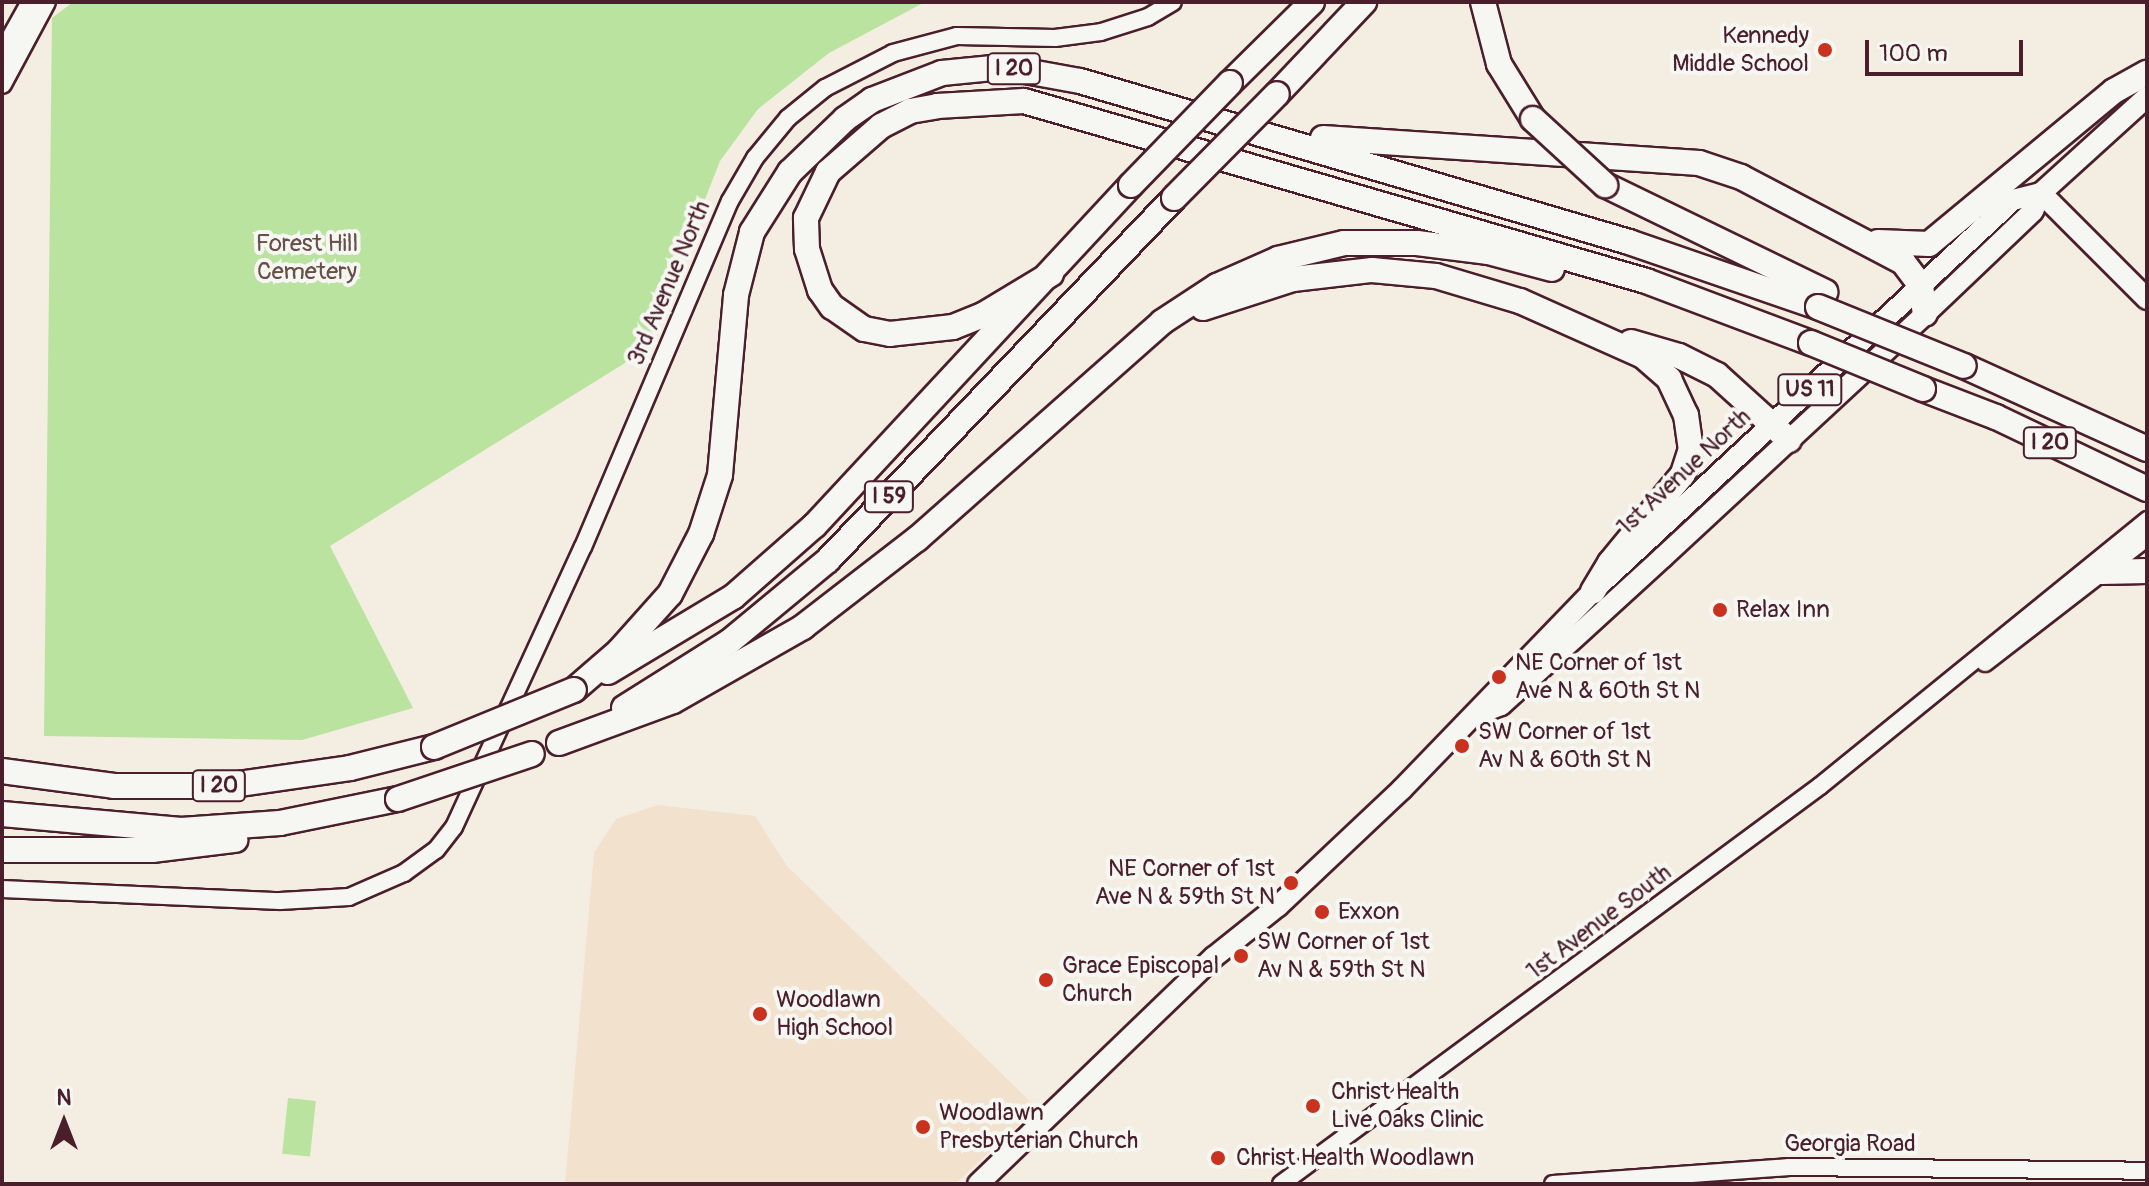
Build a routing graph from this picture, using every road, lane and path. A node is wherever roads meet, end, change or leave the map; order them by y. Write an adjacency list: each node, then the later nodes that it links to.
1 (31, 2): 7 (main road)
2 (46, 2): 9 (main road)
3 (1173, 2): 38 (street, 3rd Avenue North)
4 (1312, 2): 14 (highway, I 59, bridge)
5 (1364, 2): 33 (highway, I 59, bridge)
6 (1483, 2): 17 (highway, bridge)
7 (2, 54)
8 (2147, 73): 13 (highway)
9 (2, 84)
10 (2147, 97): 12 (main road, 1st Avenue North / US 11)
11 (1257, 130): 13 (highway); 17 (highway, I 20); 30 (highway, I 20)
12 (2041, 193): 15 (main road, 1st Avenue North / US 11); 16 (main road); 18 (main road, 1st Avenue North / US 11)
13 (1868, 240): 15 (highway)
14 (1051, 274): 19 (highway); 30 (highway, I 59)
15 (1921, 286): 18 (highway); 22 (main road, 1st Avenue North / US 11)
16 (2147, 299)
17 (1821, 300): 23 (highway, I 20, bridge)
18 (1925, 314): 22 (main road, 1st Avenue North / US 11)
19 (1766, 327): 21 (highway, I 20); 24 (highway, I 20, bridge)
20 (1601, 337): 21 (highway); 22 (highway); 29 (highway)
21 (1125, 355): 33 (highway, I 20)
22 (1780, 433): 29 (main road, 1st Avenue North / US 11); 32 (main road, 1st Avenue North / US 11)
23 (2147, 449)
24 (2142, 486)
25 (2147, 520): 31 (street, 1st Avenue South)
26 (2147, 538): 28 (street, 1st Avenue South)
27 (2147, 571): 28 (highway)
28 (2101, 572): 31 (street, 1st Avenue South)
29 (1593, 591): 32 (main road, 1st Avenue North / US 11)
30 (574, 690): 34 (highway, I 20, bridge)
31 (1940, 690): 41 (street, 1st Avenue South)
32 (1483, 712): 40 (main road, 1st Avenue North / US 11)
33 (559, 743): 36 (highway, I 20, bridge)
34 (2, 771)
35 (2, 814): 36 (highway, I 20)
36 (280, 823): 37 (highway)
37 (2, 850)
38 (2, 889)
39 (2147, 1171): 42 (street, Georgia Road)
40 (978, 1184)
41 (1281, 1184)
42 (1553, 1184)

